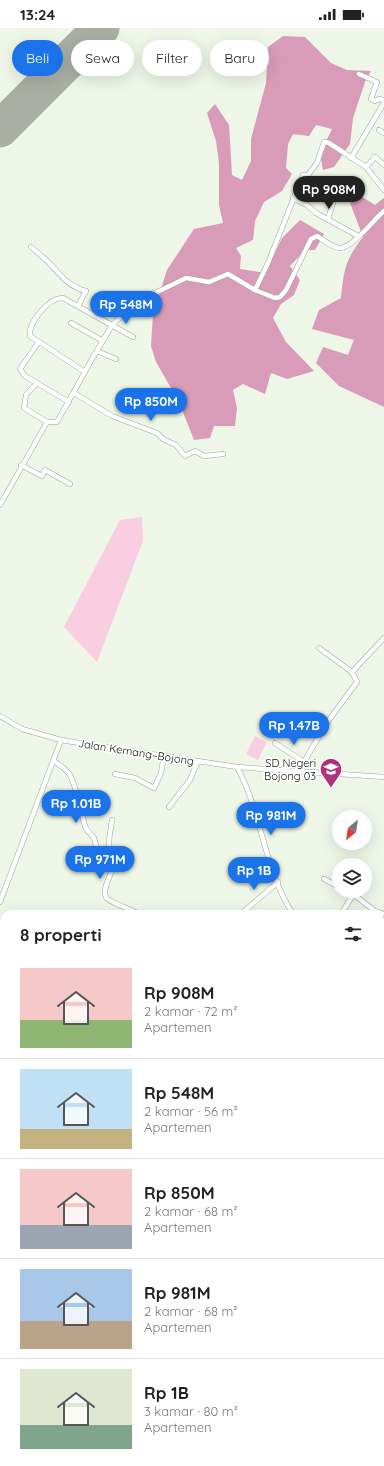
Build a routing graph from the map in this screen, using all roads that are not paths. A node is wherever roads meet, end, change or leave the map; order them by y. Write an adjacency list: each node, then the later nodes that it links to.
1 (359, 74): 2 (street)
2 (384, 102): 5 (street)
3 (379, 130): 4 (street)
4 (384, 133)
5 (351, 158): 7 (street); 8 (street)
6 (384, 165): 7 (street)
7 (366, 167): 9 (street)
8 (306, 176): 10 (street); 12 (street)
9 (384, 190)
10 (293, 198): 12 (street); 15 (street)
11 (384, 211): 13 (street)
12 (328, 218): 13 (street)
13 (358, 236): 15 (street)
14 (31, 247): 16 (street)
15 (255, 290): 18 (street)
16 (78, 306): 18 (street); 21 (street)
17 (71, 323): 20 (street)
18 (112, 325): 19 (street); 20 (street)
19 (133, 337)
20 (103, 341): 22 (street)
21 (38, 343): 24 (street); 25 (street)
22 (97, 351): 23 (street); 24 (street)
23 (116, 359)
24 (85, 372): 26 (street)
25 (37, 383): 27 (street); 28 (street)
26 (74, 392): 27 (street); 29 (street)
27 (69, 402): 28 (street)
28 (46, 422): 30 (street)
29 (223, 454)
30 (21, 465): 31 (street); 32 (street)
31 (70, 484)
32 (0, 504)
33 (384, 638): 35 (street)
34 (319, 648): 35 (street)
35 (352, 672): 42 (street)
36 (0, 716): 37 (street, Jalan Kemang–Bojong)
37 (62, 740): 39 (street, Jalan Kemang–Bojong); 40 (street)
38 (275, 743): 42 (street)
39 (164, 756): 41 (street, Jalan Kemang–Bojong); 45 (street)
40 (54, 761): 49 (street); 55 (street)
41 (198, 761): 43 (street, Jalan Kemang–Bojong); 47 (street)
42 (304, 762): 44 (street)
43 (237, 767): 44 (street, Jalan Kemang–Bojong); 51 (street)
44 (302, 771): 46 (street, Jalan Kemang–Bojong)
45 (115, 774)
46 (384, 777)
47 (170, 807)
48 (112, 820): 49 (street)
49 (113, 859): 56 (street)
50 (324, 879): 52 (street)
51 (278, 882): 57 (street); 58 (street)
52 (332, 883)
53 (351, 898): 59 (street)
54 (357, 898): 60 (street)
55 (0, 902)
56 (130, 910)
57 (245, 910)
58 (291, 910)
59 (344, 910)
60 (374, 910)

